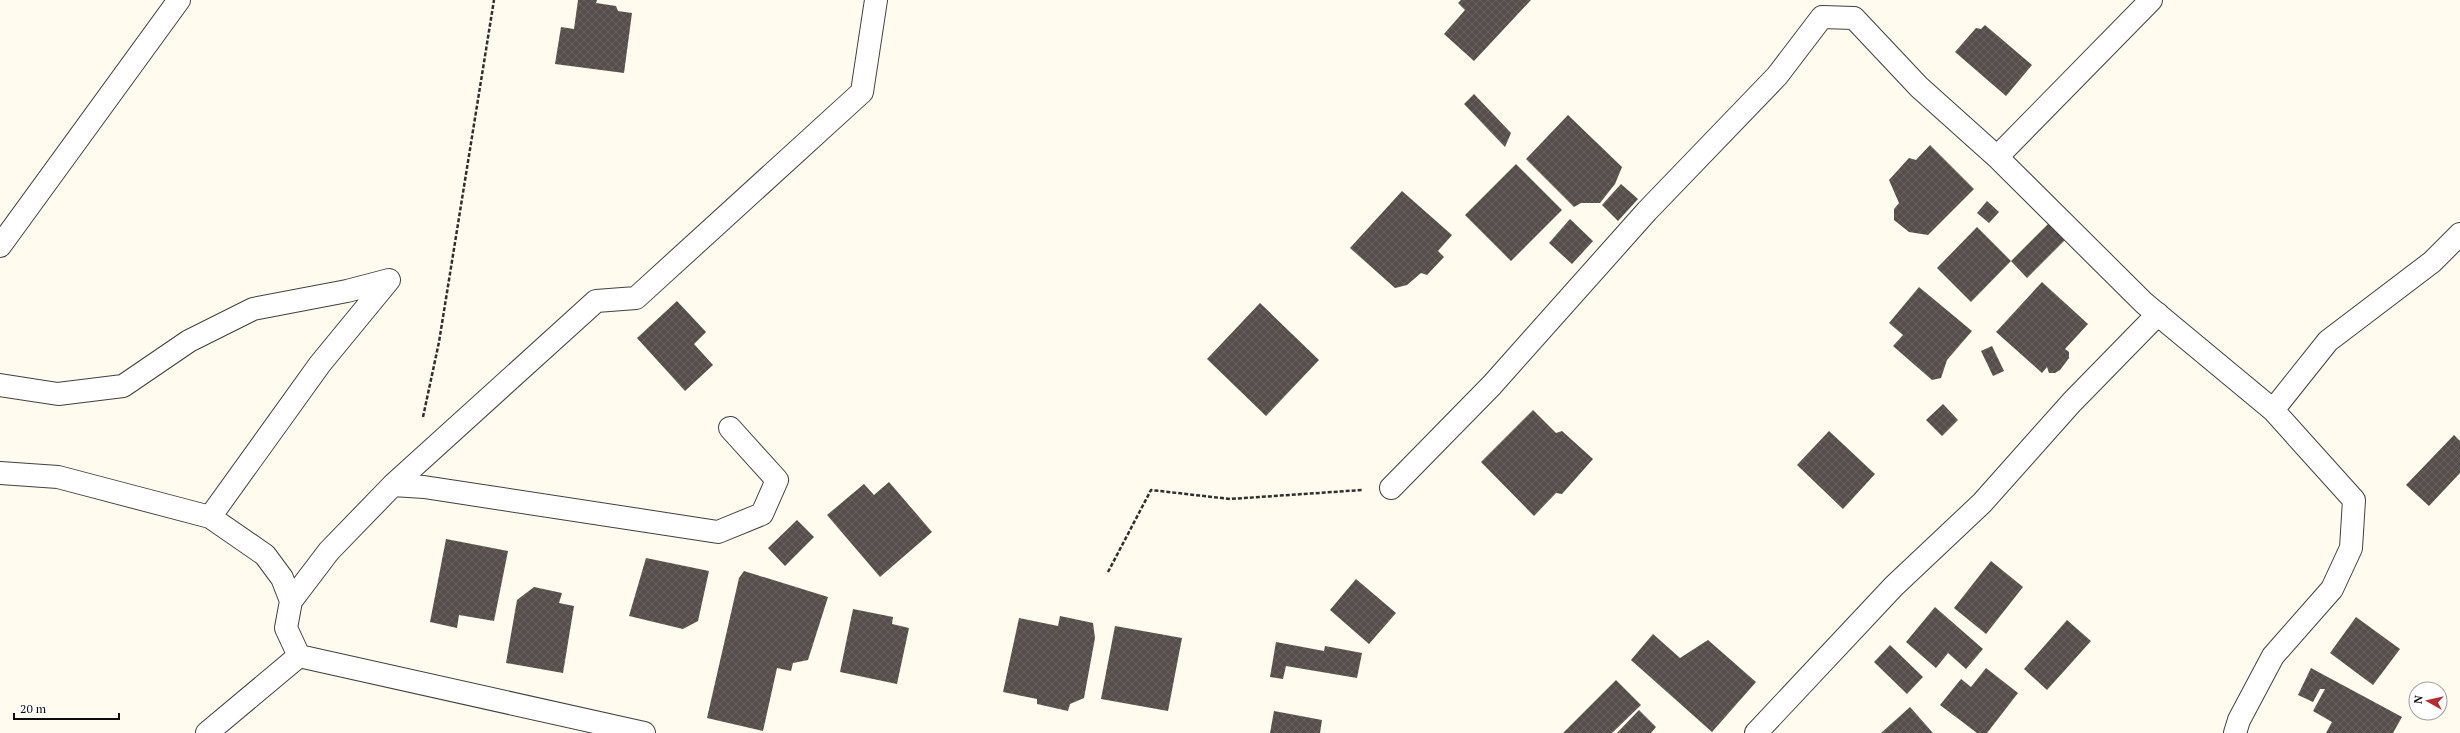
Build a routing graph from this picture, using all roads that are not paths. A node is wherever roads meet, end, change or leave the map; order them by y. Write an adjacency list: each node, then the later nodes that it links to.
1 (179, 0): 6 (street)
2 (876, 0): 12 (street)
3 (2151, 0): 4 (street)
4 (1997, 157): 7 (street); 13 (street)
5 (2460, 234): 9 (street)
6 (0, 246)
7 (2158, 314): 9 (street); 19 (street)
8 (0, 385): 14 (street)
9 (2273, 410): 20 (street)
10 (730, 428): 12 (street)
11 (0, 473): 14 (street)
12 (393, 485): 15 (street)
13 (1391, 488)
14 (210, 517): 15 (street)
15 (291, 601): 16 (street)
16 (299, 656): 17 (street); 18 (street)
17 (207, 733)
18 (644, 733)
19 (1756, 733)
20 (2235, 733)

